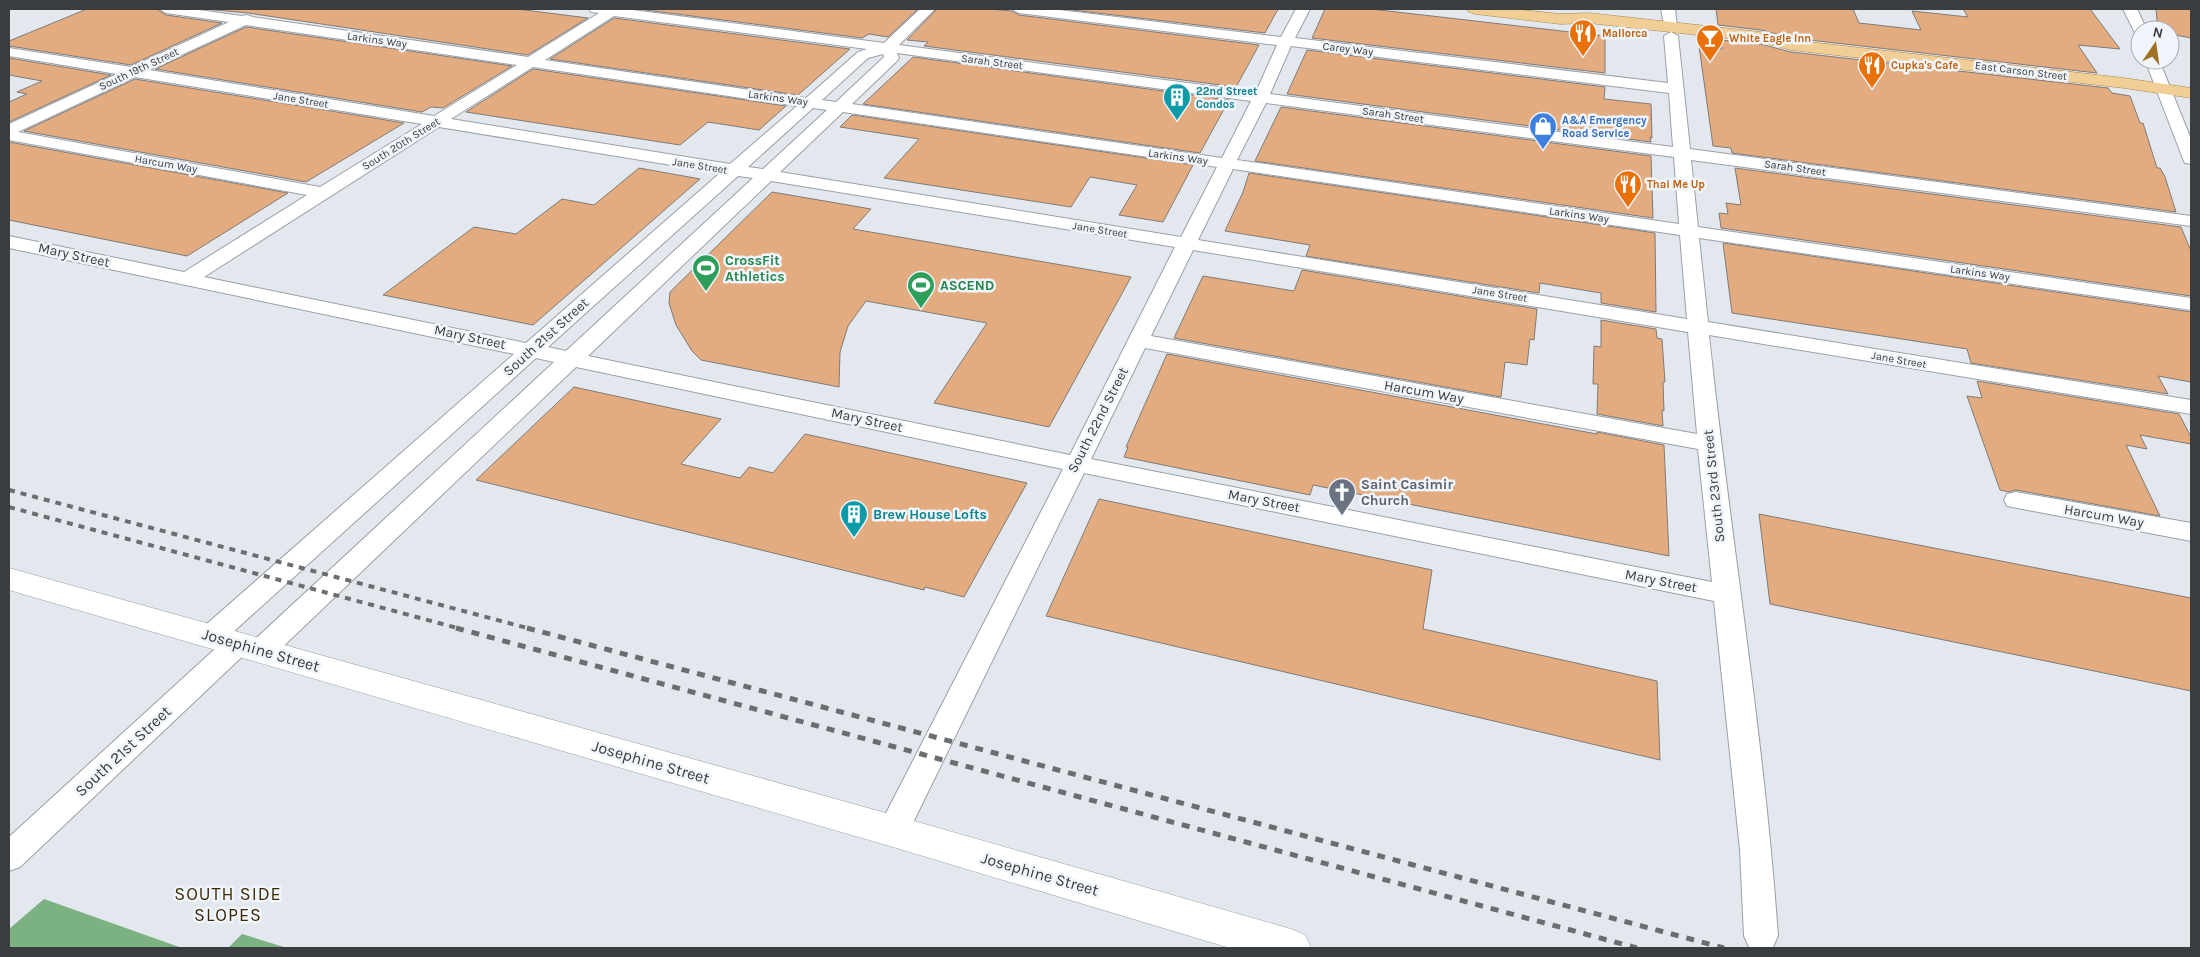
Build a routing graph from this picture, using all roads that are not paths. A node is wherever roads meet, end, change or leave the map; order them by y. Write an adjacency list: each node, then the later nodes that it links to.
1 (166, 9): 12 (street, Larkins Way)
2 (268, 9): 12 (street, South 19th Street)
3 (596, 9): 10 (street, Sarah Street)
4 (928, 9): 16 (street)
5 (1019, 9): 15 (street, Carey Way)
6 (1303, 9): 15 (street, South 22nd Street)
7 (1475, 9): 11 (main road, East Carson Street)
8 (1578, 9): 13 (main road)
9 (1668, 9): 14 (street, South 23rd Street)
10 (613, 10): 16 (street, Sarah Street); 18 (street, South 20th Street)
11 (1551, 13): 13 (main road, East Carson Street); 14 (main road, East Carson Street)
12 (244, 20): 18 (street, Larkins Way); 20 (street, South 19th Street)
13 (1617, 21): 14 (main road, East Carson Street)
14 (1670, 32): 21 (main road, East Carson Street); 22 (street, South 23rd Street)
15 (1286, 41): 22 (street, Carey Way); 24 (street, South 22nd Street)
16 (887, 48): 24 (street, Sarah Street); 25 (street, South 21st Street); 26 (street, South 21st Street)
17 (9, 52): 20 (street, Jane Street)
18 (530, 62): 25 (street, Larkins Way); 27 (street, South 20th Street)
19 (2156, 70): 21 (street)
20 (132, 72): 27 (street, Jane Street); 28 (street, South 19th Street)
21 (2163, 88): 23 (main road, East Carson Street); 31 (street)
22 (1676, 89): 30 (street, South 23rd Street)
23 (2191, 94)
24 (1261, 97): 30 (street, Sarah Street); 32 (street, South 22nd Street)
25 (810, 103): 26 (street, Larkins Way); 33 (street, South 21st Street)
26 (839, 108): 32 (street, Larkins Way); 34 (street, South 21st Street)
27 (436, 122): 33 (street, Jane Street); 35 (street, South 20th Street)
28 (9, 130)
29 (9, 135): 35 (street, Harcum Way)
30 (1682, 153): 36 (street, Sarah Street); 37 (street, South 23rd Street)
31 (2191, 159)
32 (1227, 164): 37 (street, Larkins Way); 39 (street, South 22nd Street)
33 (734, 171): 34 (street, Jane Street); 44 (street, South 21st Street)
34 (765, 176): 39 (street, Jane Street); 45 (street, South 21st Street)
35 (323, 192): 40 (street, South 20th Street)
36 (2191, 220)
37 (1688, 231): 41 (street, Larkins Way); 42 (street, South 23rd Street)
38 (9, 242): 40 (street, Mary Street)
39 (1187, 244): 42 (street, Jane Street); 43 (street, South 22nd Street)
40 (187, 278): 44 (street, Mary Street)
41 (2191, 304)
42 (1699, 326): 46 (street, Jane Street); 47 (street, South 23rd Street)
43 (1138, 340): 47 (street, Harcum Way); 48 (street, South 22nd Street)
44 (532, 350): 45 (street, Mary Street); 49 (street, South 21st Street)
45 (571, 358): 48 (street, Mary Street); 50 (street, South 21st Street)
46 (2191, 407)
47 (1709, 444): 54 (street, South 23rd Street)
48 (1076, 464): 54 (street, Mary Street); 56 (street, South 22nd Street)
49 (391, 476): 50 (street); 55 (street, South 21st Street)
50 (436, 485): 55 (street, South 21st Street)
51 (2016, 500): 52 (street, Harcum Way)
52 (2191, 532)
53 (9, 579): 55 (street, Josephine Street)
54 (1726, 594): 58 (street, South 23rd Street)
55 (237, 643): 56 (street, Josephine Street); 57 (street, South 21st Street)
56 (893, 831): 59 (street, Josephine Street)
57 (9, 857)
58 (1761, 936)
59 (1287, 948)

